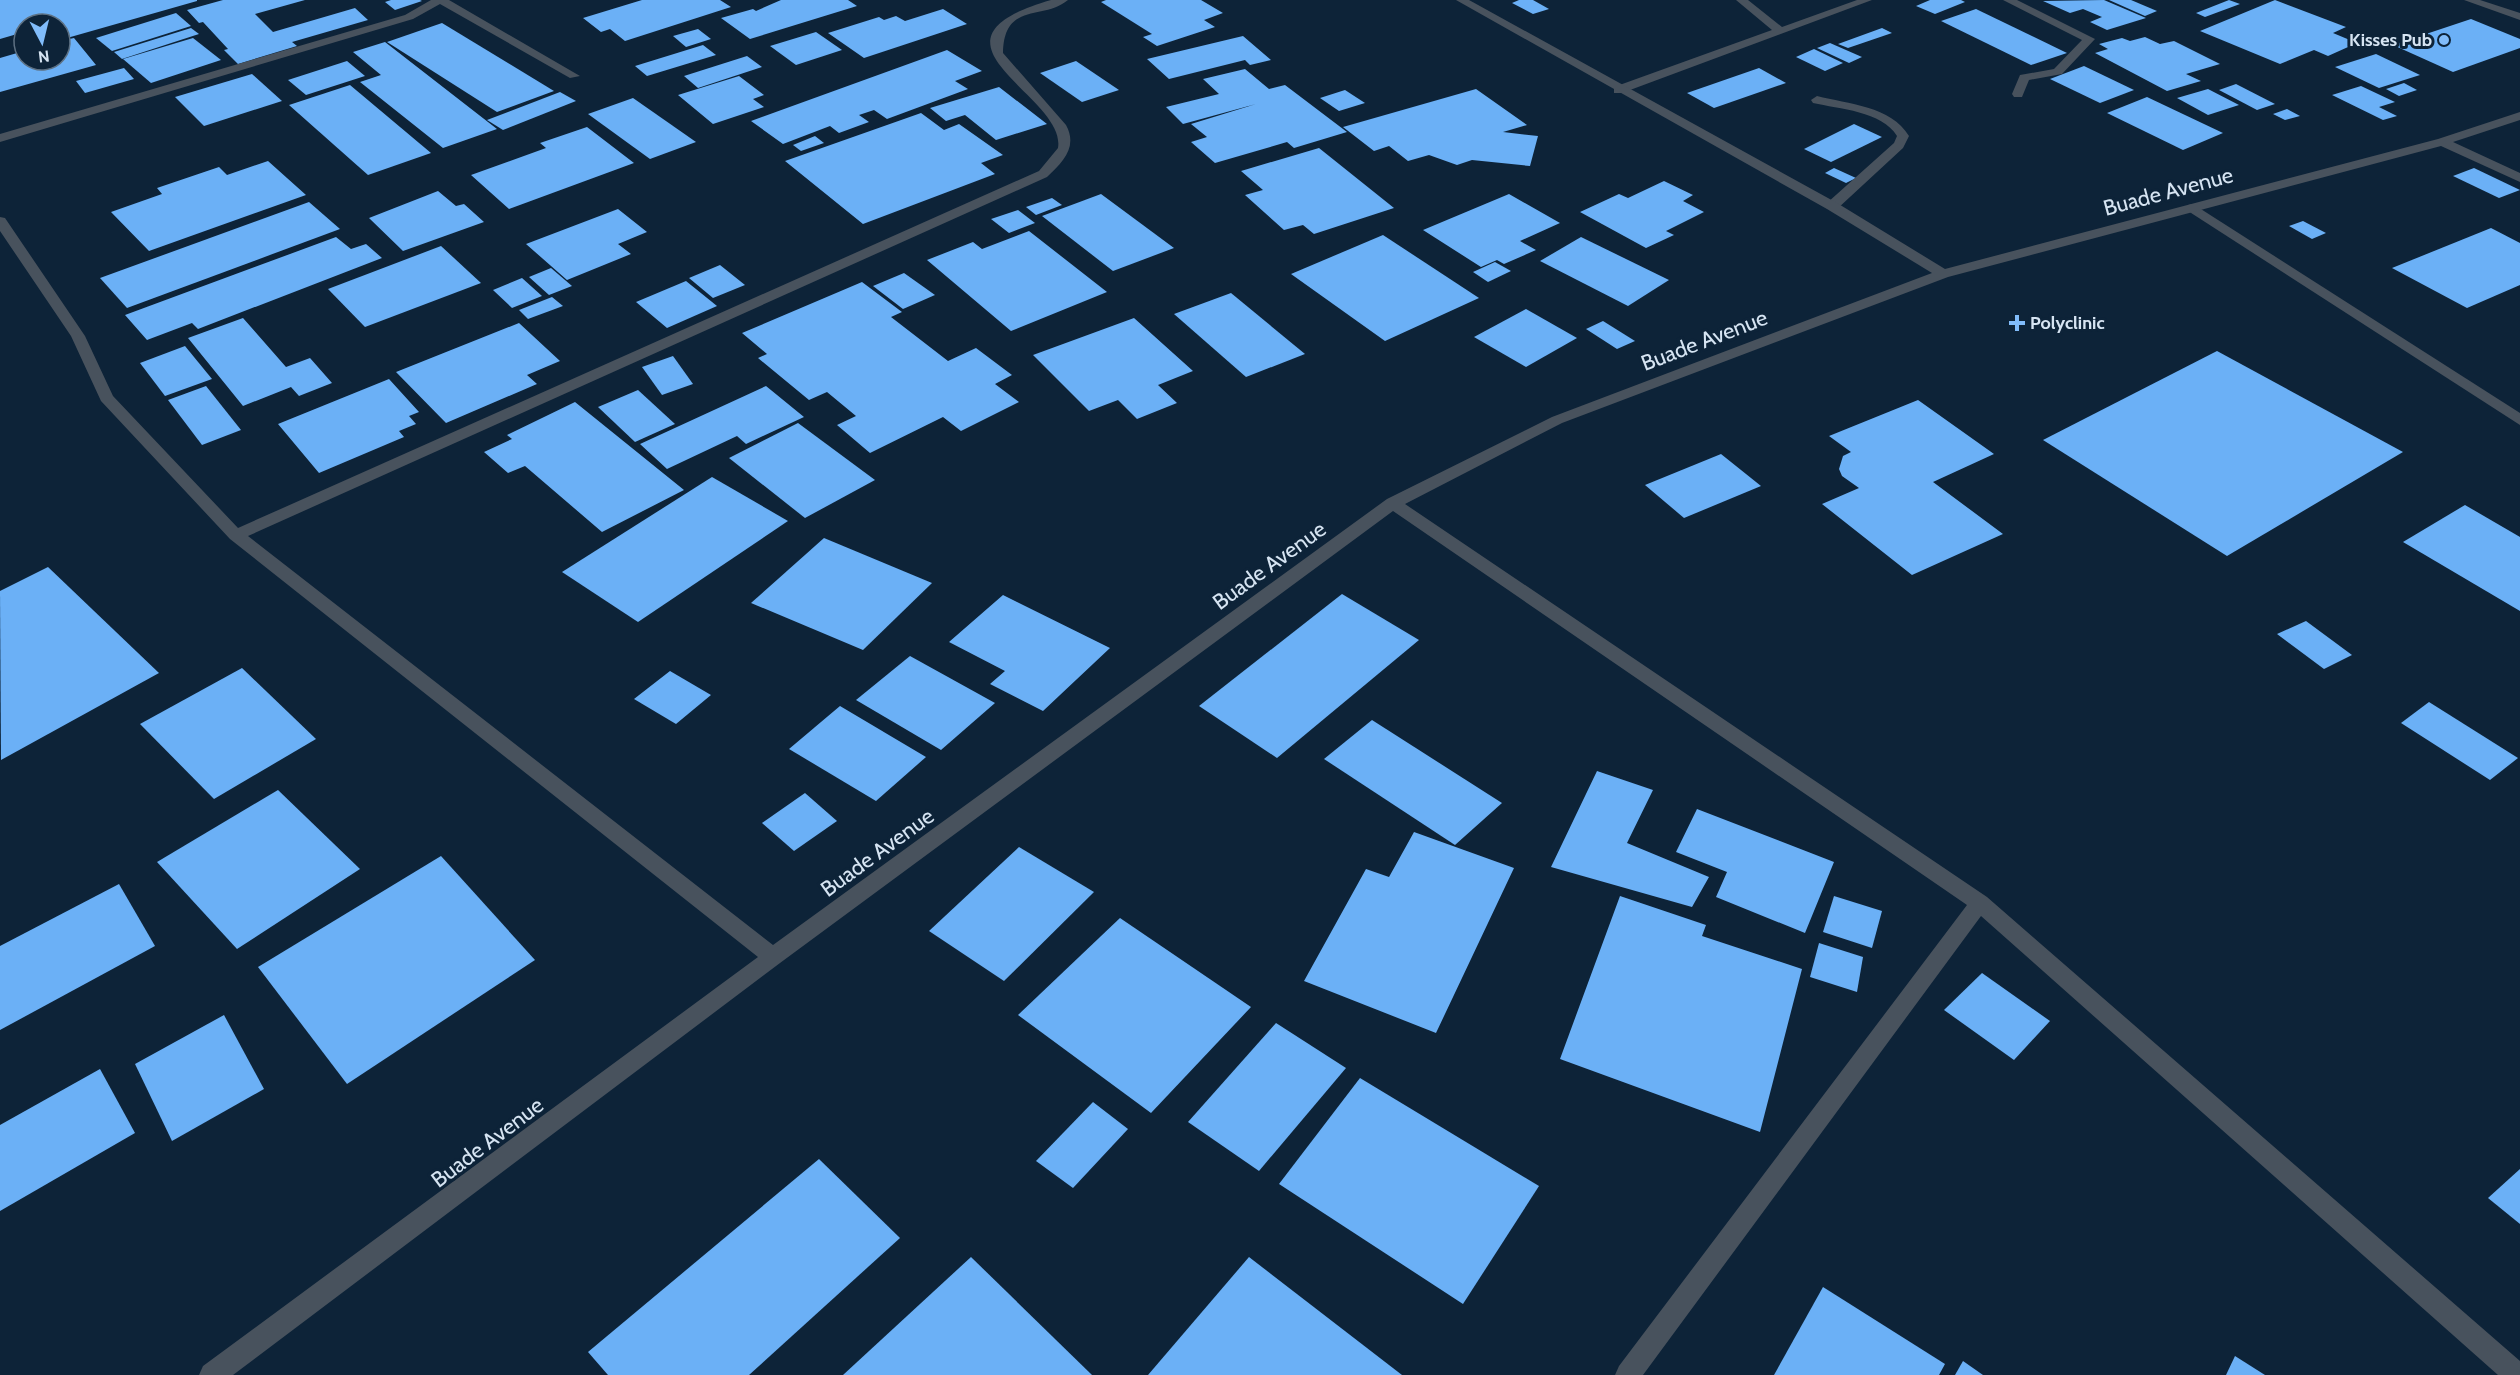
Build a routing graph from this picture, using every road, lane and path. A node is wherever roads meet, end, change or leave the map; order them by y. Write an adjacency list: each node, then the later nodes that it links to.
1 (440, 0): 10 (street); 15 (street)
2 (1063, 0): 24 (street)
3 (1461, 0): 11 (street)
4 (1741, 0): 9 (street)
5 (1867, 0): 9 (street)
6 (2008, 0): 12 (street)
7 (2469, 0): 8 (street)
8 (2520, 17)
9 (1780, 31): 11 (street)
10 (574, 76)
11 (1618, 90): 18 (street)
12 (2019, 94)
13 (1817, 100): 18 (street)
14 (2520, 116): 16 (street, Buade Avenue)
15 (0, 138)
16 (2442, 142): 17 (street); 19 (street, Buade Avenue)
17 (2520, 178)
18 (1832, 206): 21 (street)
19 (2193, 208): 21 (street, Buade Avenue); 22 (street)
20 (0, 221): 24 (street)
21 (1942, 274): 23 (street, Buade Avenue)
22 (2520, 420)
23 (1393, 503): 25 (street); 26 (street, Buade Avenue)
24 (236, 535): 26 (street)
25 (1980, 903): 28 (street); 29 (street)
26 (773, 957): 27 (street, Buade Avenue)
27 (212, 1375)
28 (1628, 1375)
29 (2517, 1375)

